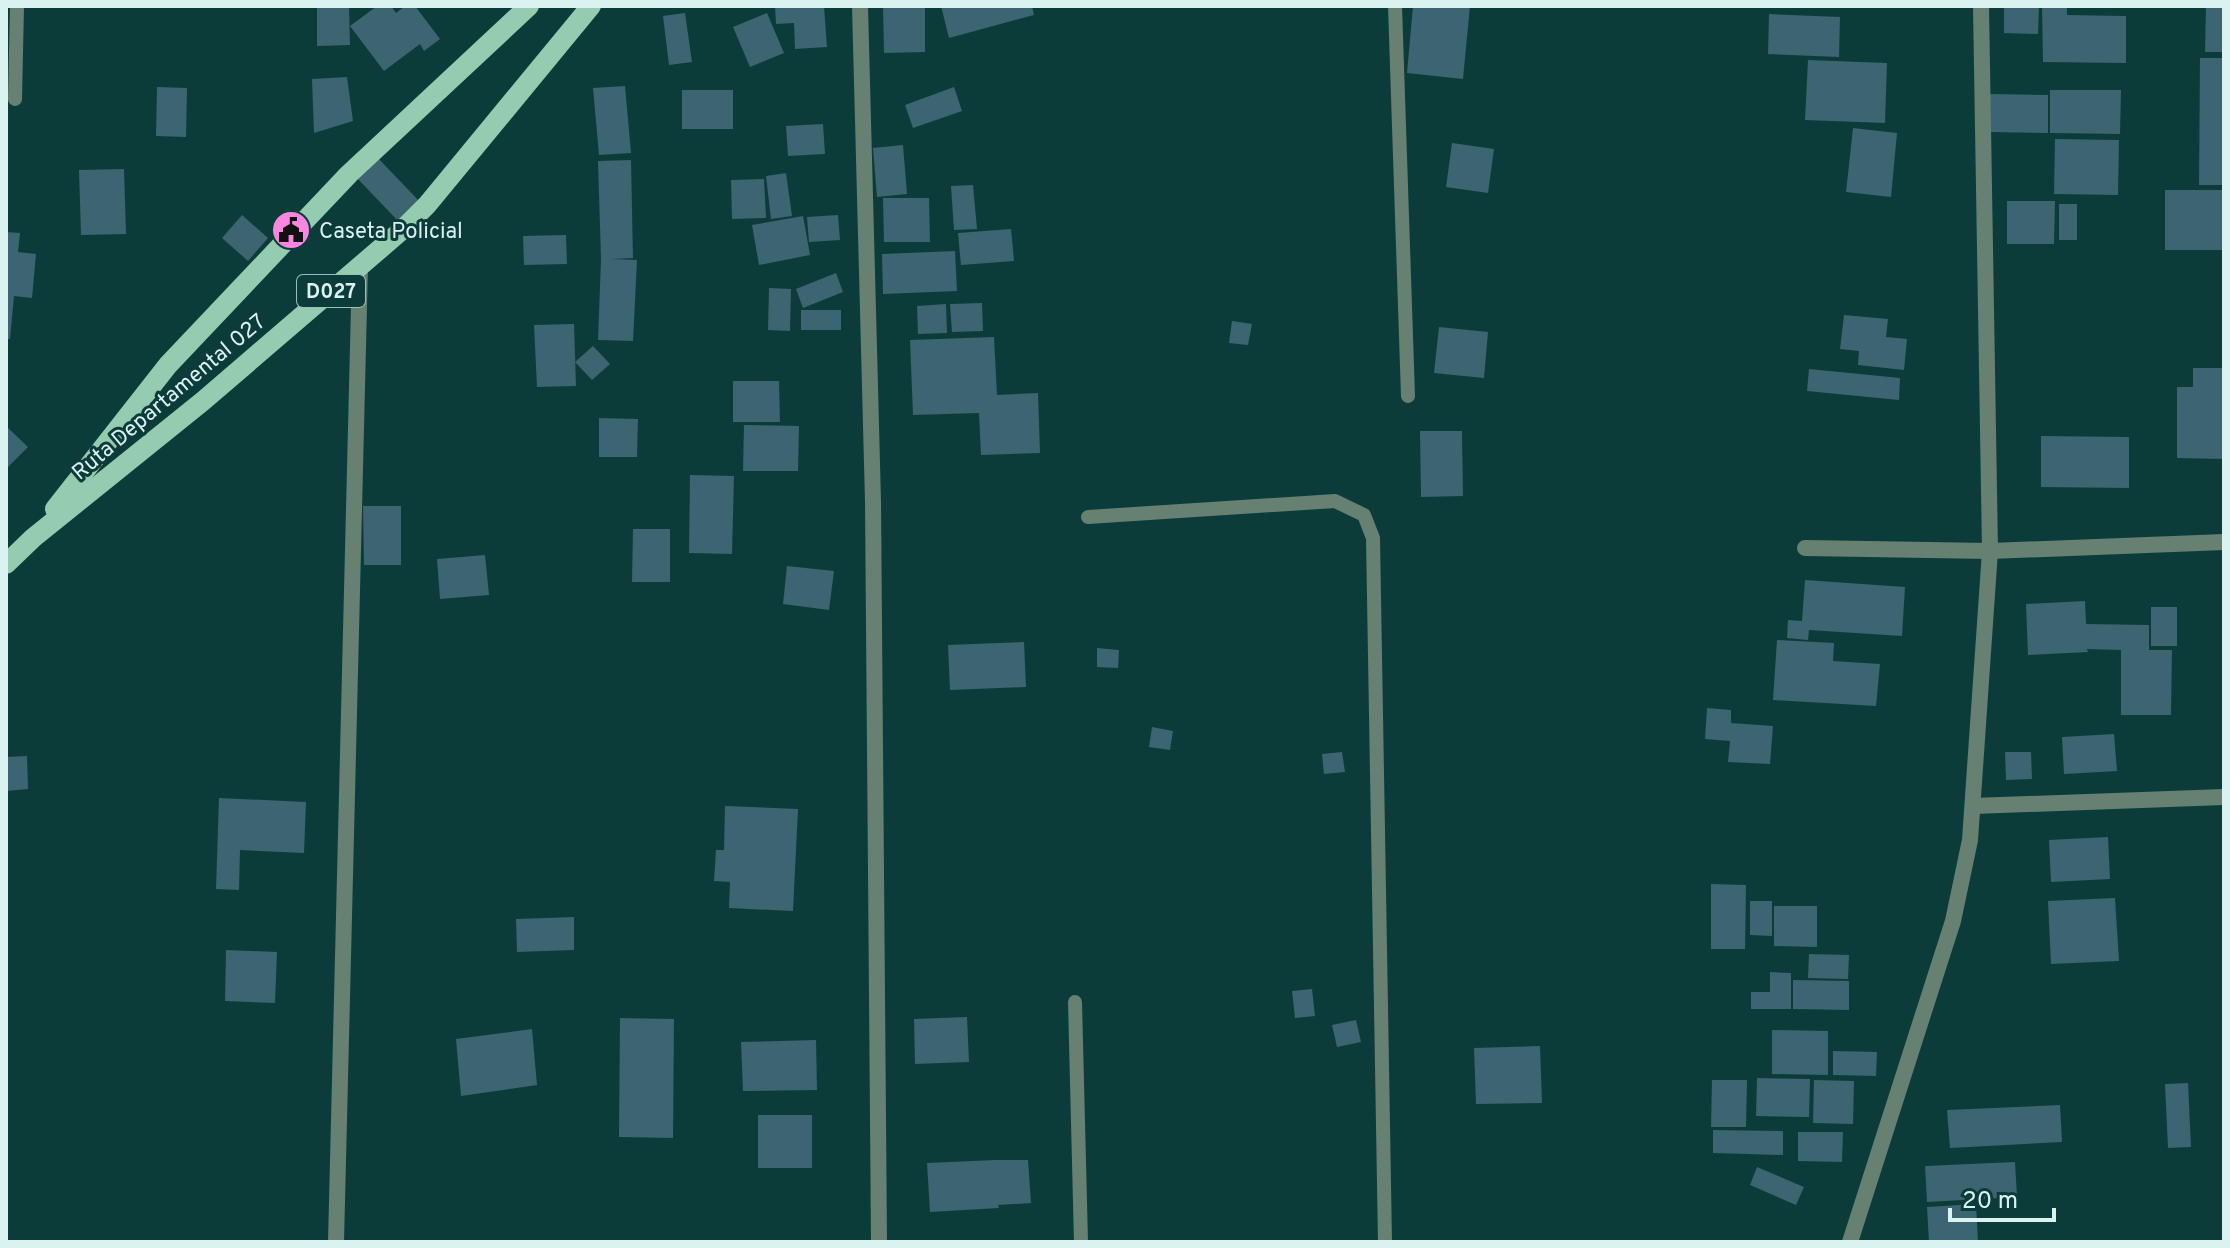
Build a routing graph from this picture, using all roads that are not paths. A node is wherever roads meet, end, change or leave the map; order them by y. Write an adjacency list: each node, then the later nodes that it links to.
1 (17, 6): 7 (lane)
2 (529, 6): 11 (main road, Ruta Departamental 027 / D027)
3 (591, 6): 8 (main road, Ruta Departamental 027 / D027)
4 (860, 6): 20 (street)
5 (1395, 6): 9 (lane)
6 (1981, 6): 14 (street)
7 (15, 99)
8 (360, 265): 11 (main road, Ruta Departamental 027 / D027); 19 (street)
9 (1408, 396)
10 (1088, 517): 22 (lane)
11 (33, 538): 15 (main road, Ruta Departamental 027 / D027)
12 (2224, 542): 14 (street)
13 (1805, 548): 14 (street)
14 (1990, 551): 17 (street)
15 (6, 564)
16 (2224, 797): 17 (street)
17 (1973, 806): 23 (street)
18 (1075, 1002): 21 (lane)
19 (336, 1242)
20 (879, 1242)
21 (1081, 1242)
22 (1385, 1242)
23 (1850, 1242)

